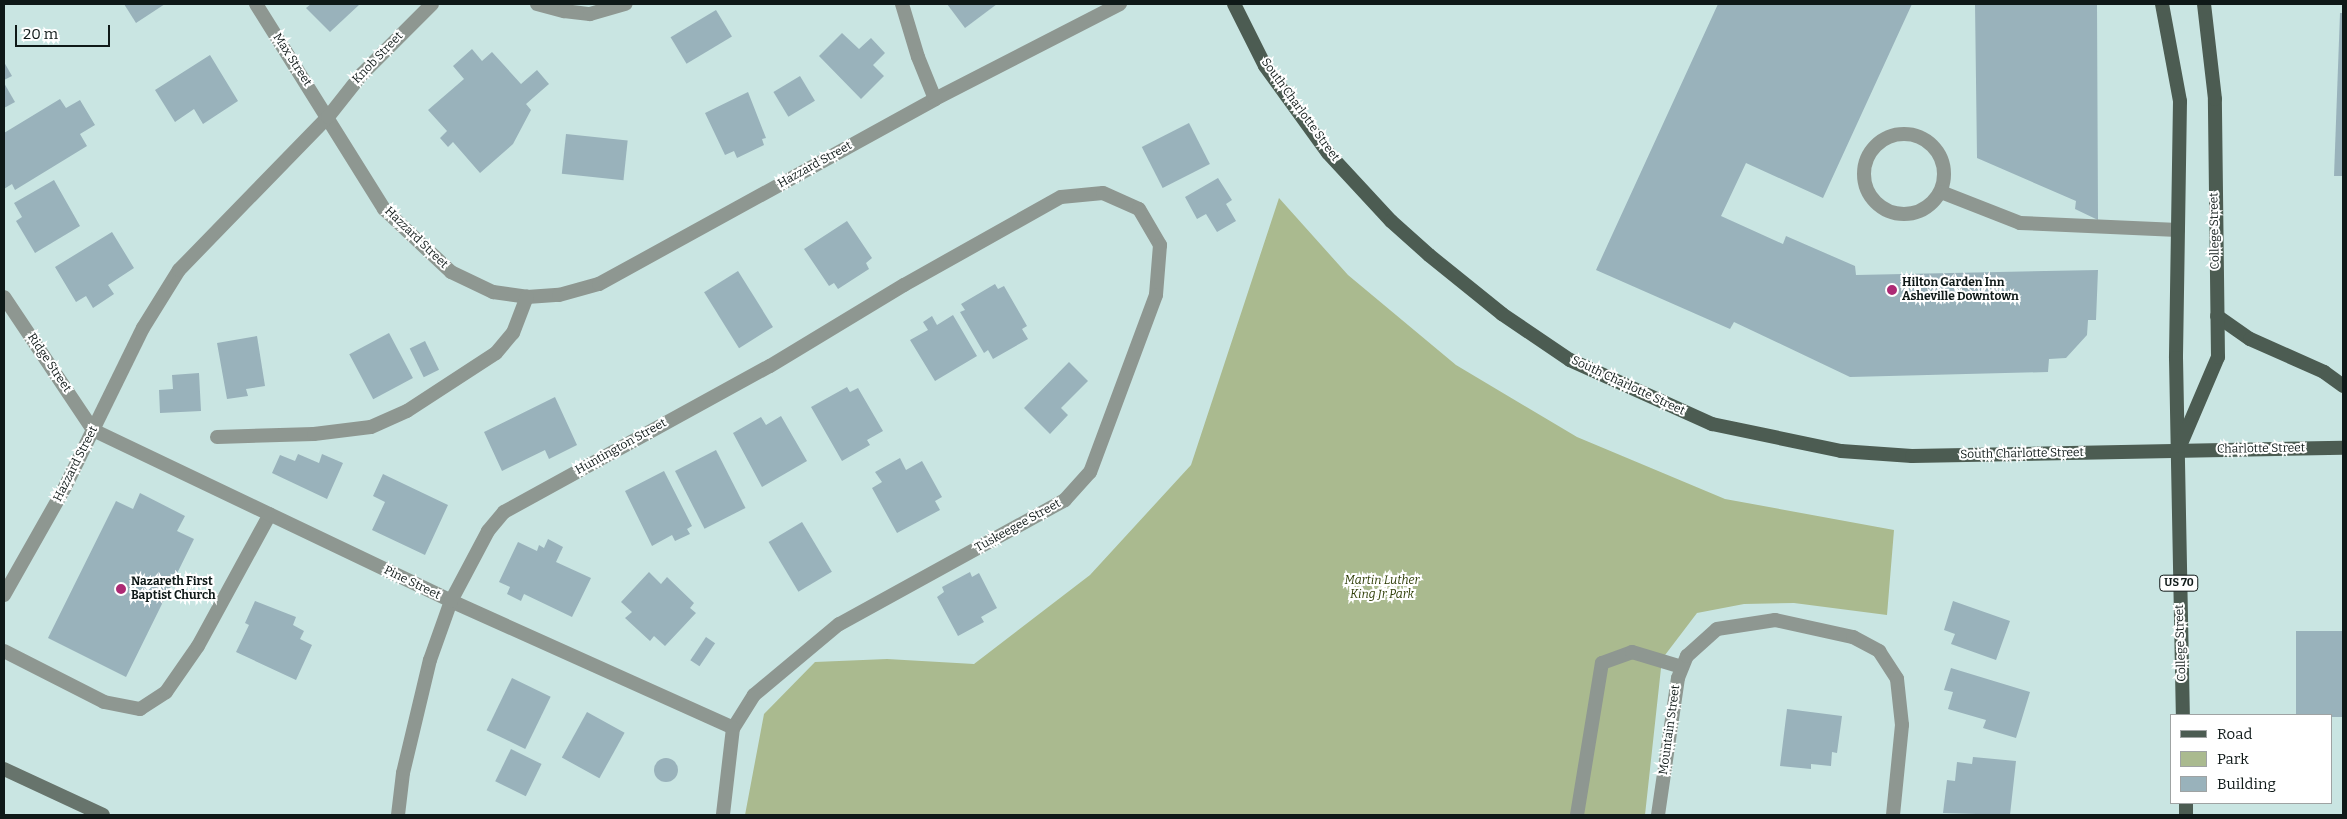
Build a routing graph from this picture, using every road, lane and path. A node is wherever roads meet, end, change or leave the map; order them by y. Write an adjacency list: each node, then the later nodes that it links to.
1 (256, 4): 11 (street, Max Street)
2 (432, 4): 11 (street, Knob Street)
3 (538, 4): 4 (street)
4 (626, 4)
5 (902, 4): 10 (street)
6 (1120, 4): 10 (street, Hazzard Street)
7 (1234, 4): 22 (main road, South Charlotte Street)
8 (2162, 4): 14 (main road, College Street)
9 (2204, 4): 17 (main road, College Street)
10 (935, 99): 16 (street, Hazzard Street)
11 (328, 117): 16 (street, Hazzard Street); 19 (street, Hazzard Street)
12 (1940, 192): 12 (street); 14 (street)
13 (1019, 218): 25 (street, Huntington Street); 29 (street, Tuskeegee Street)
14 (2178, 230): 22 (main road, College Street)
15 (4, 296): 19 (street, Ridge Street)
16 (527, 296): 20 (street)
17 (2218, 316): 18 (main road); 22 (main road, College Street)
18 (2343, 386)
19 (94, 430): 23 (street, Pine Street); 24 (street, Hazzard Street)
20 (217, 437)
21 (2343, 448): 22 (main road, Charlotte Street)
22 (2178, 452): 28 (main road, College Street / US 70)
23 (270, 514): 25 (street, Pine Street); 26 (street)
24 (4, 595)
25 (451, 601): 29 (street, Pine Street); 32 (street, Huntington Street)
26 (4, 651)
27 (1682, 667): 34 (street); 35 (street, Mountain Street); 36 (street, Mountain Street)
28 (2183, 714)
29 (733, 728): 33 (street, Tuskeegee Street)
30 (4, 769): 31 (main road)
31 (103, 815)
32 (398, 815)
33 (723, 815)
34 (1577, 815)
35 (1658, 815)
36 (1893, 815)

